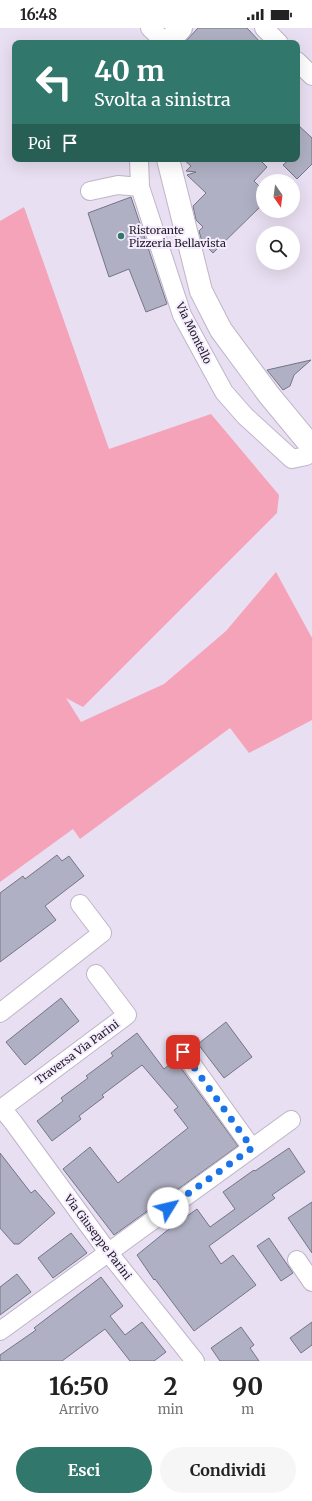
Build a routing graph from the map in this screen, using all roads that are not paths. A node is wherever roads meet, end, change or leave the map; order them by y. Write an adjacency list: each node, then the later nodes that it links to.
1 (150, 28): 4 (street)
2 (181, 28): 5 (main road)
3 (264, 28): 6 (street)
4 (163, 40)
5 (169, 40)
6 (276, 40)
7 (300, 64): 8 (street)
8 (312, 76)
9 (139, 162): 11 (street, Via Montello)
10 (169, 162): 13 (main road)
11 (140, 187): 12 (street); 14 (street, Via Montello)
12 (90, 191)
13 (312, 447)
14 (312, 451)
15 (80, 904): 17 (street)
16 (96, 974): 19 (street, Traversa Via Parini)
17 (0, 1013)
18 (183, 1052): 21 (street)
19 (2, 1106): 22 (street, Via Giuseppe Parini)
20 (291, 1120): 21 (street)
21 (252, 1148): 22 (street)
22 (108, 1252): 25 (street); 26 (street, Via Giuseppe Parini)
23 (297, 1260): 24 (street)
24 (312, 1282)
25 (0, 1331)
26 (195, 1361)

